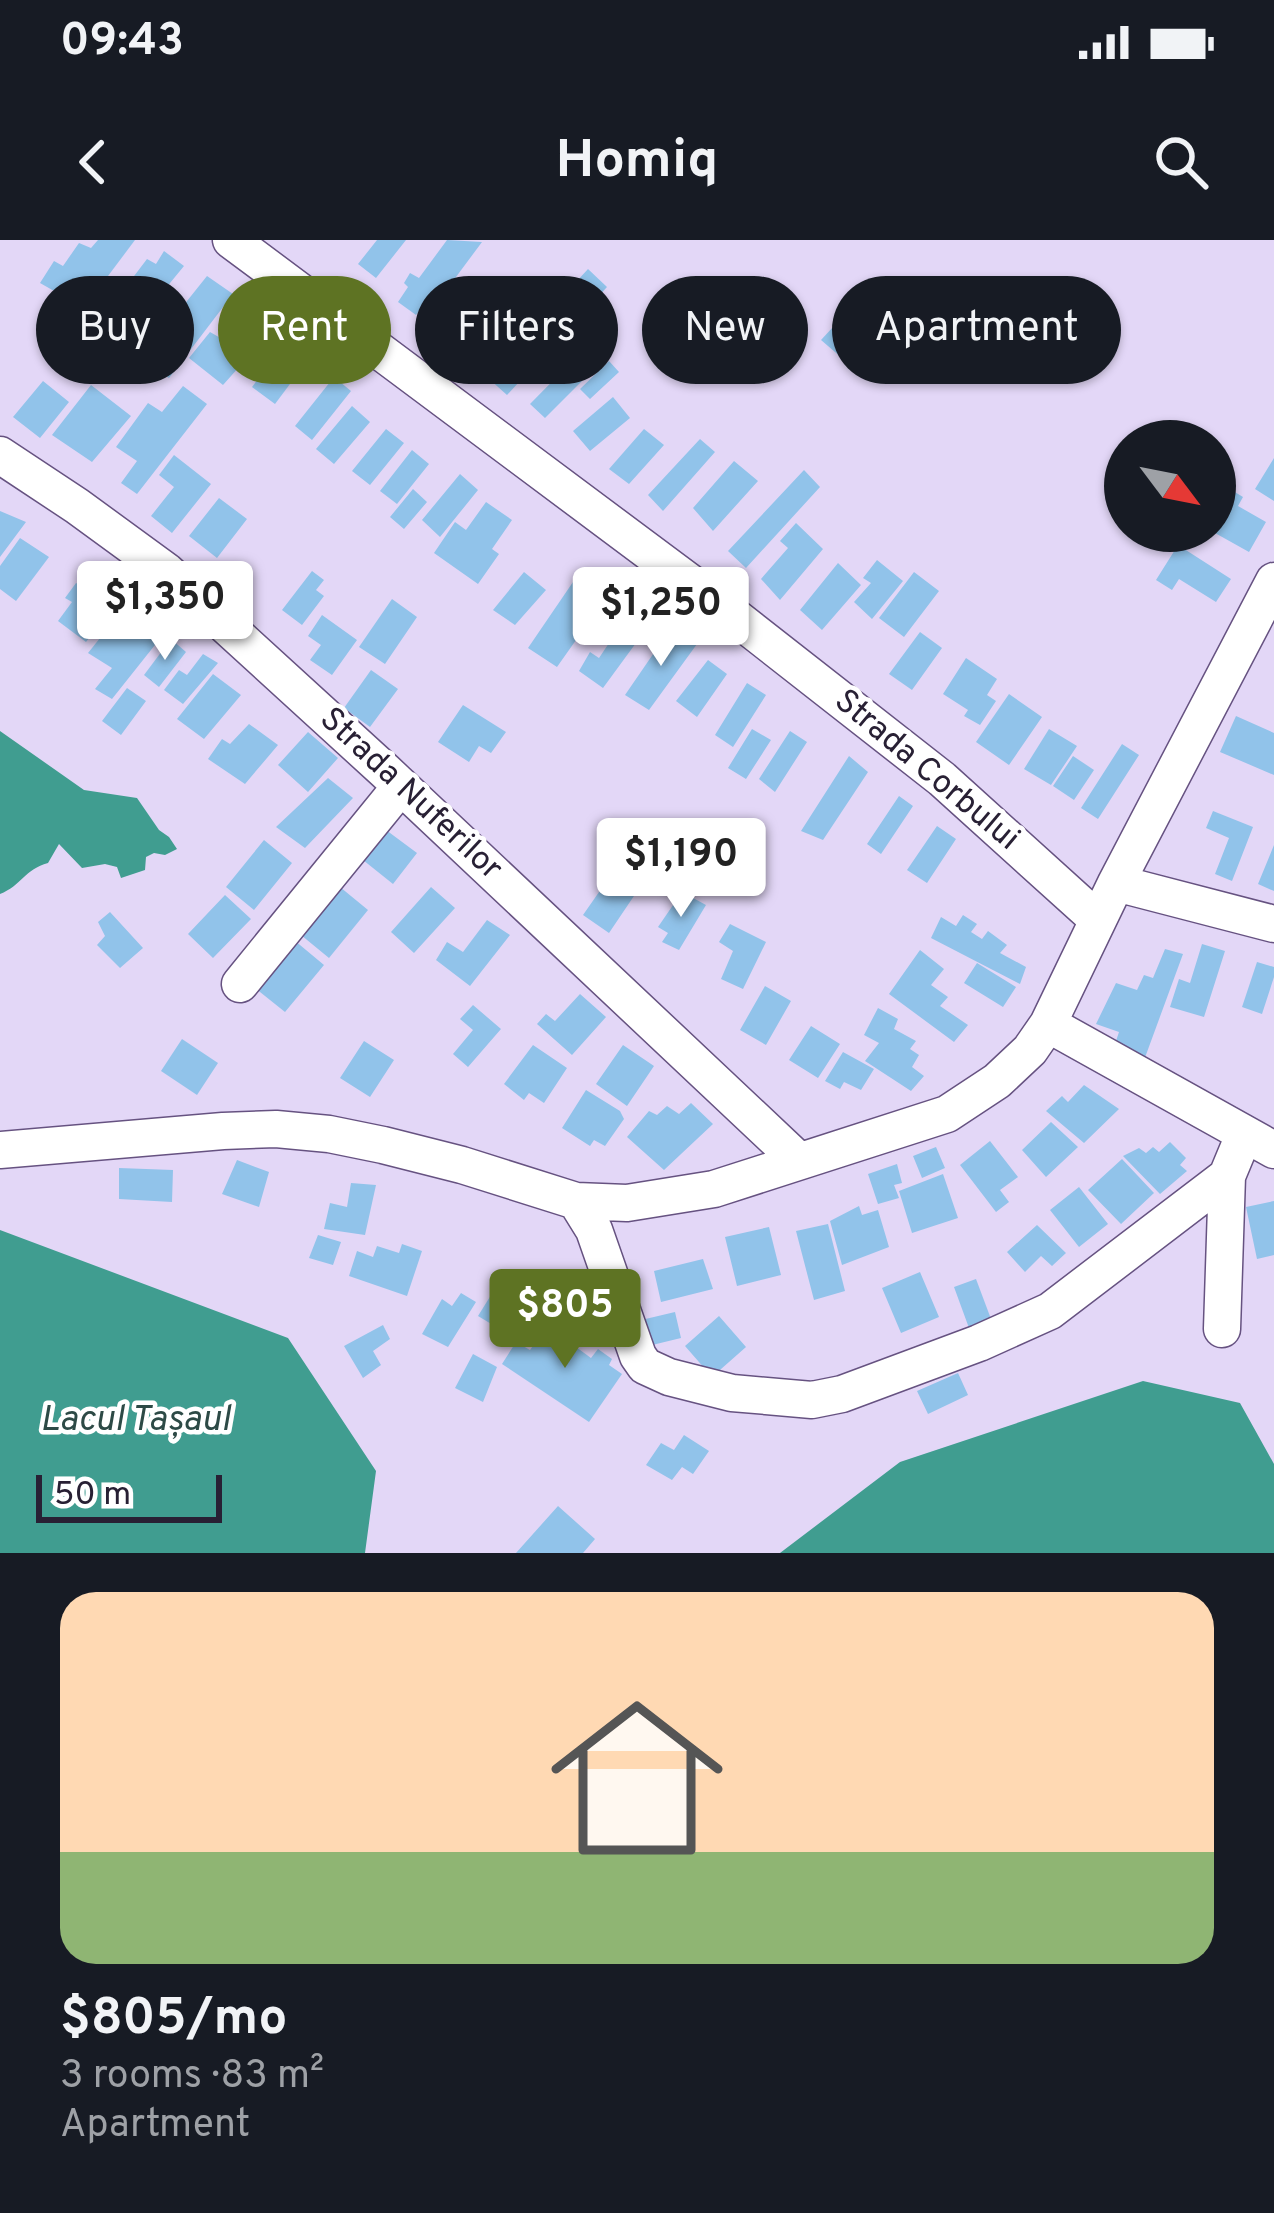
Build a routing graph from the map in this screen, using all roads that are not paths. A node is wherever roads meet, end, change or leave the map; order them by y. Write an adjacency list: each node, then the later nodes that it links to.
1 (251, 246): 6 (street, Strada Corbului)
2 (0, 455): 4 (street, Strada Nuferilor)
3 (1274, 581): 5 (street)
4 (401, 786): 8 (street); 12 (street, Strada Nuferilor)
5 (1116, 883): 6 (street); 7 (street)
6 (1098, 920): 9 (street)
7 (1274, 924)
8 (240, 984)
9 (1048, 1024): 10 (street); 12 (street)
10 (1259, 1142): 13 (street)
11 (0, 1150): 14 (street)
12 (798, 1160): 14 (street)
13 (1227, 1176): 14 (street); 15 (street)
14 (576, 1201)
15 (1222, 1329)

